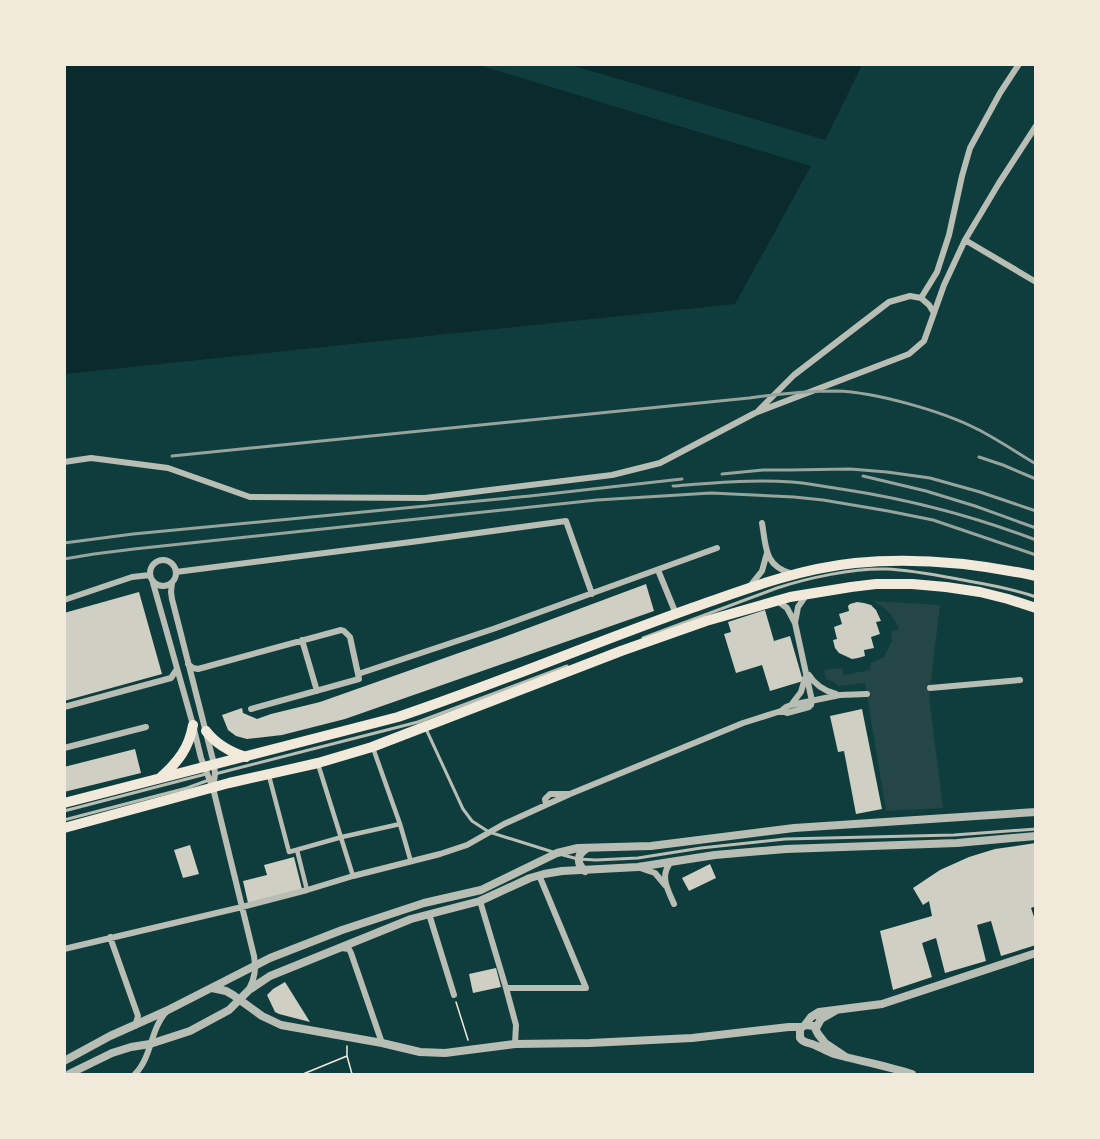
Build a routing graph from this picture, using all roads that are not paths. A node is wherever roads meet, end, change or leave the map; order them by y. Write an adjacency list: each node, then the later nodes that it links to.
1 (1018, 64): 5 (street)
2 (1035, 126): 3 (street)
3 (965, 240): 4 (street); 6 (street)
4 (1035, 282)
5 (921, 298): 6 (street); 7 (street)
6 (934, 313): 7 (street)
7 (755, 413): 8 (street)
8 (64, 462)
9 (762, 523): 11 (street)
10 (717, 548): 12 (street)
11 (768, 553): 14 (street); 19 (street)
12 (658, 570): 21 (street); 26 (street)
13 (176, 572): 15 (street); 18 (street); 21 (street)
14 (793, 574): 16 (highway); 19 (highway)
15 (150, 575): 17 (street); 23 (street)
16 (1035, 576)
17 (153, 583): 18 (street); 35 (street)
18 (172, 583): 33 (street)
19 (748, 588): 26 (highway)
20 (807, 593): 24 (highway); 25 (highway); 27 (street)
21 (591, 594): 36 (street)
22 (1035, 597): 28 (lane)
23 (64, 600)
24 (776, 601): 27 (street); 47 (highway)
25 (1035, 608)
26 (676, 614): 53 (highway)
27 (795, 623): 32 (street)
28 (641, 638)
29 (302, 640): 33 (street); 36 (street); 39 (street)
30 (630, 643): 31 (lane)
31 (594, 656)
32 (804, 663): 41 (street); 42 (street); 43 (street)
33 (188, 664): 50 (street)
34 (572, 664): 47 (lane)
35 (177, 669): 44 (street); 48 (street)
36 (358, 674): 39 (street)
37 (1020, 680): 38 (street)
38 (930, 688)
39 (317, 691): 45 (street)
40 (867, 694): 41 (street)
41 (840, 695): 42 (street)
42 (811, 704): 43 (street); 46 (street)
43 (791, 705): 46 (street)
44 (64, 707)
45 (251, 709)
46 (781, 711): 65 (street)
47 (421, 724): 51 (highway); 56 (lane); 65 (lane)
48 (193, 725): 56 (street); 57 (highway)
49 (146, 727): 52 (street)
50 (206, 731): 53 (highway); 56 (street)
51 (372, 747): 54 (highway); 62 (street)
52 (64, 748)
53 (246, 757): 56 (highway)
54 (318, 763): 55 (highway); 67 (street)
55 (268, 773): 56 (highway); 69 (street)
56 (210, 775): 57 (highway); 59 (lane); 61 (lane); 63 (highway); 82 (street)
57 (160, 779): 58 (highway)
58 (64, 803)
59 (64, 811)
60 (1035, 812): 68 (street)
61 (64, 820)
62 (400, 824): 67 (street); 72 (street)
63 (64, 828)
64 (1035, 829): 71 (lane)
65 (489, 832): 70 (lane); 72 (street)
66 (1035, 836): 73 (street)
67 (342, 837): 69 (street); 77 (street)
68 (587, 848): 70 (street); 71 (street)
69 (297, 850): 79 (street)
70 (557, 853): 71 (lane); 88 (street)
71 (578, 859): 75 (street)
72 (411, 862): 77 (street)
73 (670, 862): 74 (street); 78 (street)
74 (638, 867): 75 (street); 78 (street)
75 (585, 871): 76 (street)
76 (538, 875): 80 (street); 90 (street)
77 (353, 876): 79 (street)
78 (666, 885): 81 (street)
79 (307, 890): 82 (street)
80 (480, 901): 83 (street); 90 (street)
81 (674, 904)
82 (242, 907): 84 (street); 88 (street)
83 (429, 914): 85 (street); 92 (street)
84 (110, 937): 86 (street); 96 (street)
85 (341, 948): 91 (street); 99 (street)
86 (64, 949)
87 (1035, 953): 94 (street)
88 (255, 965): 89 (street); 91 (street)
89 (212, 988): 93 (street); 95 (street)
90 (506, 988): 102 (street)
91 (249, 990): 93 (street)
92 (454, 995)
93 (240, 1000): 99 (street); 101 (street)
94 (839, 1009): 97 (street); 98 (street)
95 (166, 1011): 96 (street); 101 (street)
96 (135, 1026): 104 (street)
97 (803, 1026): 98 (street); 100 (street); 102 (street)
98 (817, 1031): 100 (street); 103 (street)
99 (382, 1043): 102 (street)
100 (810, 1043): 103 (street)
101 (150, 1044): 105 (street); 106 (street)
102 (515, 1044)
103 (846, 1057): 107 (street)
104 (64, 1061)
105 (69, 1074)
106 (135, 1074)
107 (912, 1074)

